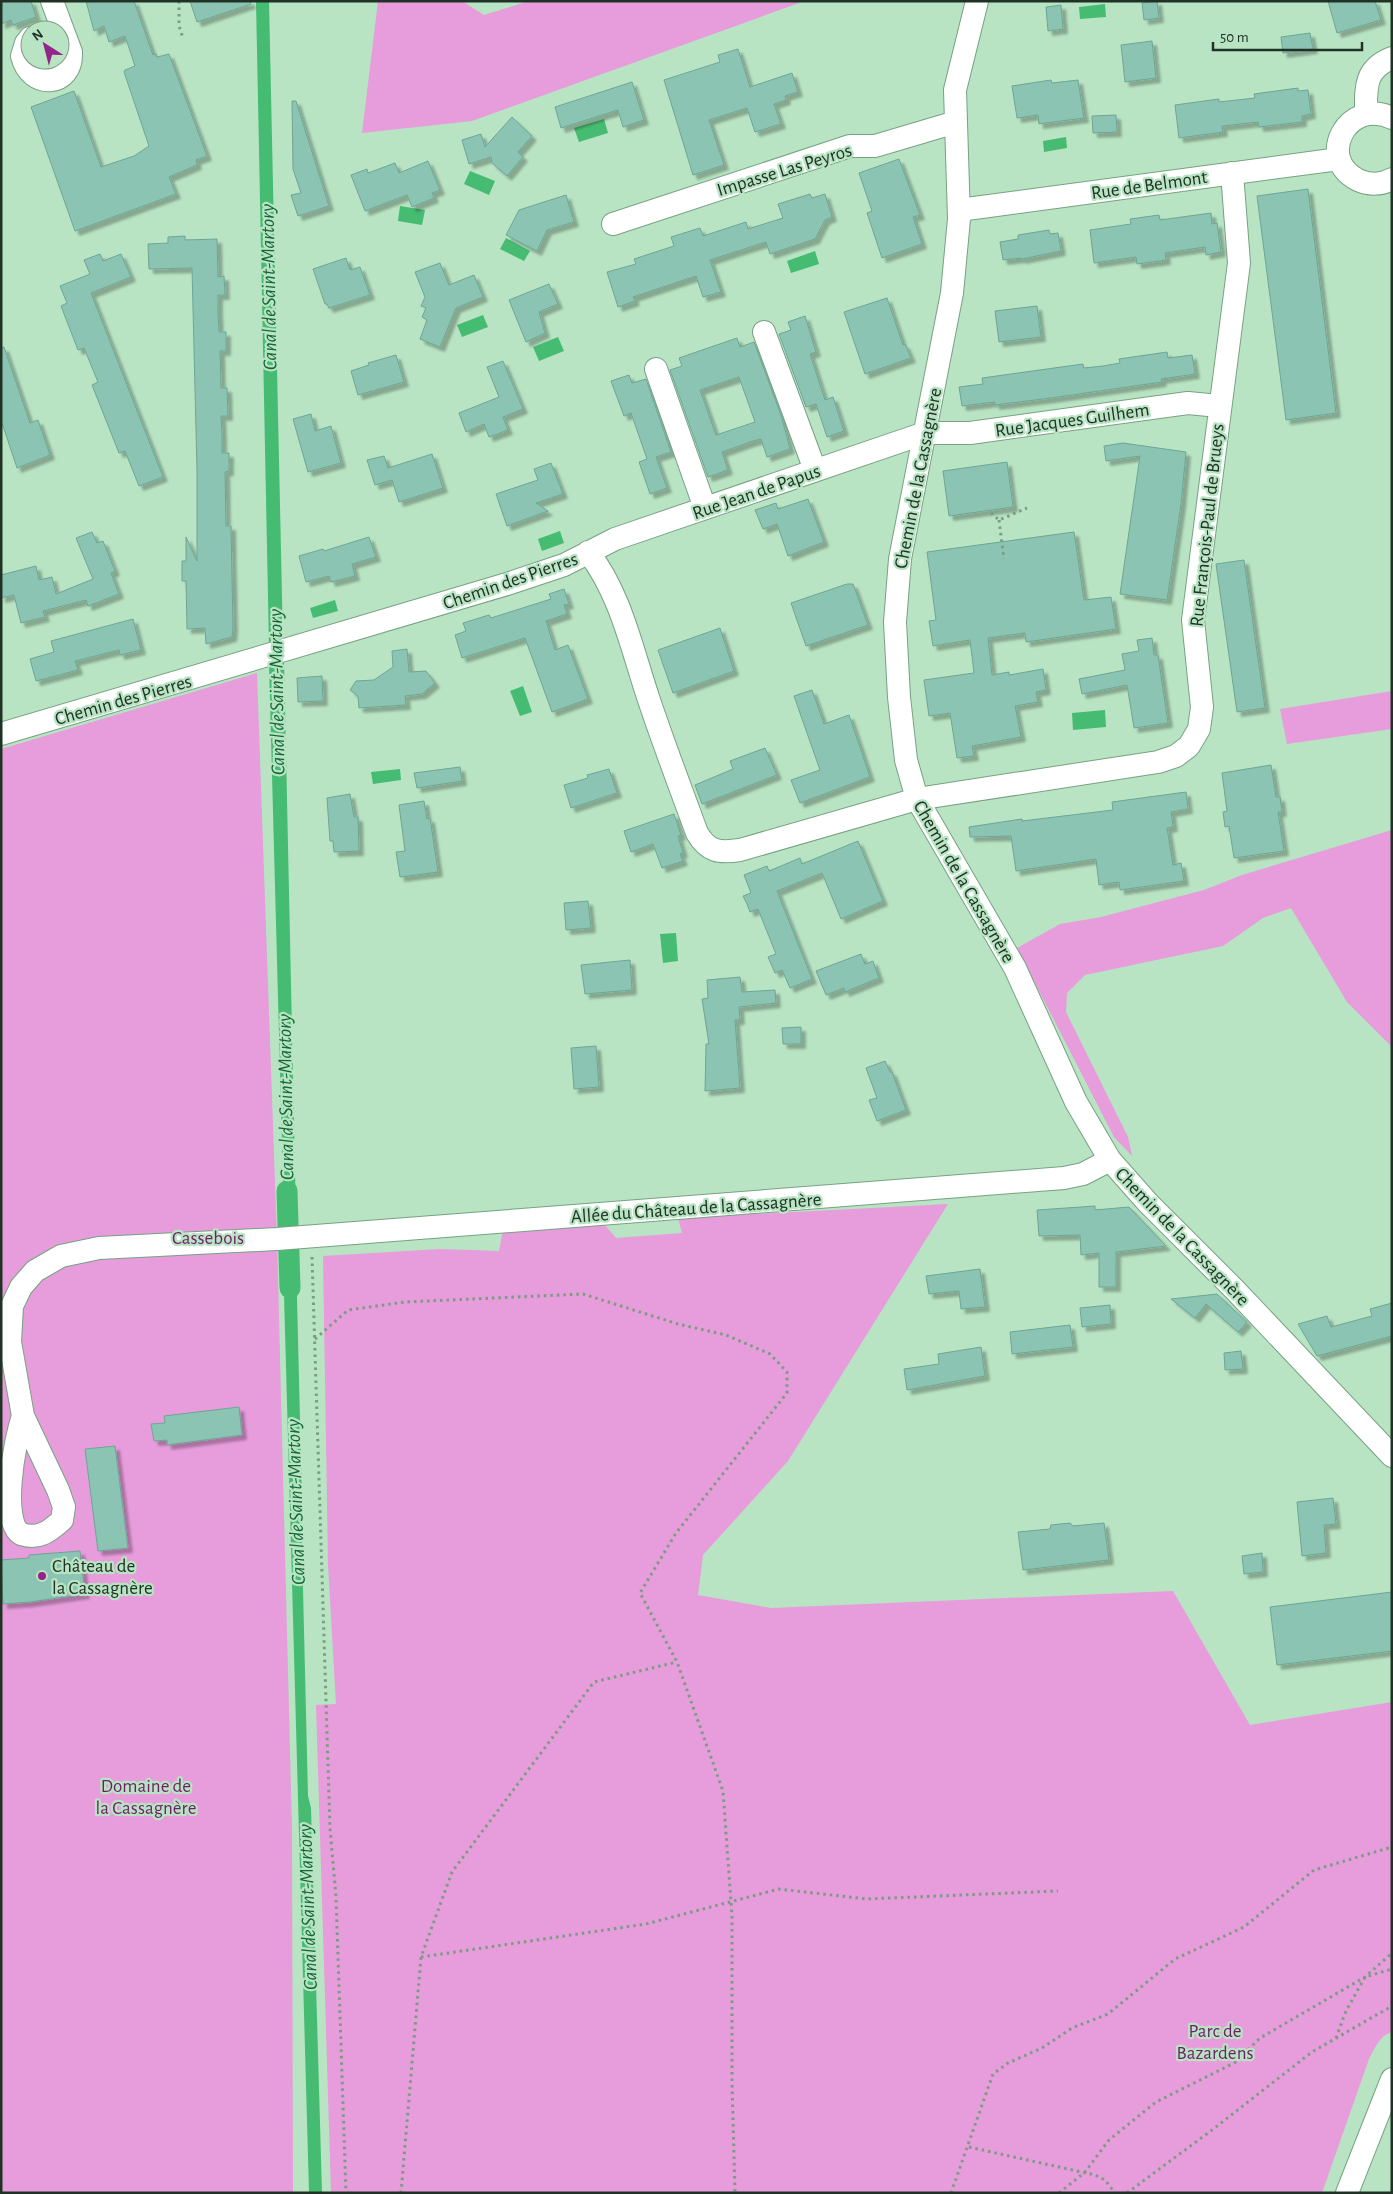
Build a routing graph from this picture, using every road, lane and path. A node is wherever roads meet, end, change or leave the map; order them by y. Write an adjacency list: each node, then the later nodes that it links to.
1 (52, 1): 4 (street)
2 (179, 1): 5 (path)
3 (977, 1): 11 (street, Chemin de la Cassagnère)
4 (54, 20)
5 (183, 38)
6 (1392, 58): 9 (street)
7 (29, 70): 8 (street)
8 (67, 70)
9 (1366, 114): 10 (street); 12 (street)
10 (1392, 118)
11 (956, 122): 15 (street, Chemin de la Cassagnère); 16 (street, Impasse Las Peyros)
12 (1339, 159): 13 (street, Rue de Belmont); 14 (street)
13 (1232, 174): 15 (street, Rue de Belmont); 19 (street, Rue François-Paul de Brueys)
14 (1392, 179)
15 (959, 210): 20 (street, Chemin de la Cassagnère)
16 (613, 224)
17 (764, 332): 21 (street)
18 (656, 369): 22 (street)
19 (1219, 406): 20 (street, Rue Jacques Guilhem); 29 (street, Rue François-Paul de Brueys)
20 (925, 433): 21 (street, Rue Jean de Papus); 29 (street, Chemin de la Cassagnère)
21 (814, 470): 22 (street, Rue Jean de Papus)
22 (705, 508): 26 (street, Rue Jean de Papus)
23 (1027, 508): 25 (path)
24 (991, 513): 25 (path)
25 (998, 520): 27 (path)
26 (588, 552): 28 (street, Chemin des Pierres); 29 (street, Chemin des Pierres)
27 (1004, 558)
28 (1, 734)
29 (917, 799): 30 (street, Chemin de la Cassagnère)
30 (1110, 1160): 31 (street, Allée du Château de la Cassagnère); 34 (street, Chemin de la Cassagnère)
31 (308, 1236): 32 (path); 33 (street, Allée du Château de la Cassagnère)
32 (315, 1339): 35 (path); 48 (path)
33 (23, 1416): 33 (street)
34 (1392, 1456)
35 (677, 1662): 38 (path); 40 (path)
36 (1392, 1847): 46 (path)
37 (1058, 1890): 38 (path)
38 (731, 1902): 40 (path); 50 (path)
39 (1392, 1953): 42 (path)
40 (421, 1957): 49 (path)
41 (1392, 1969): 42 (path)
42 (1365, 1977): 44 (path); 47 (path)
43 (1392, 2006): 44 (path)
44 (1335, 2038): 54 (path)
45 (1392, 2079): 55 (street)
46 (969, 2147): 47 (path); 51 (path)
47 (1085, 2172): 52 (path); 53 (path)
48 (346, 2193)
49 (401, 2193)
50 (735, 2193)
51 (951, 2193)
52 (1059, 2193)
53 (1115, 2193)
54 (1127, 2193)
55 (1347, 2193)

